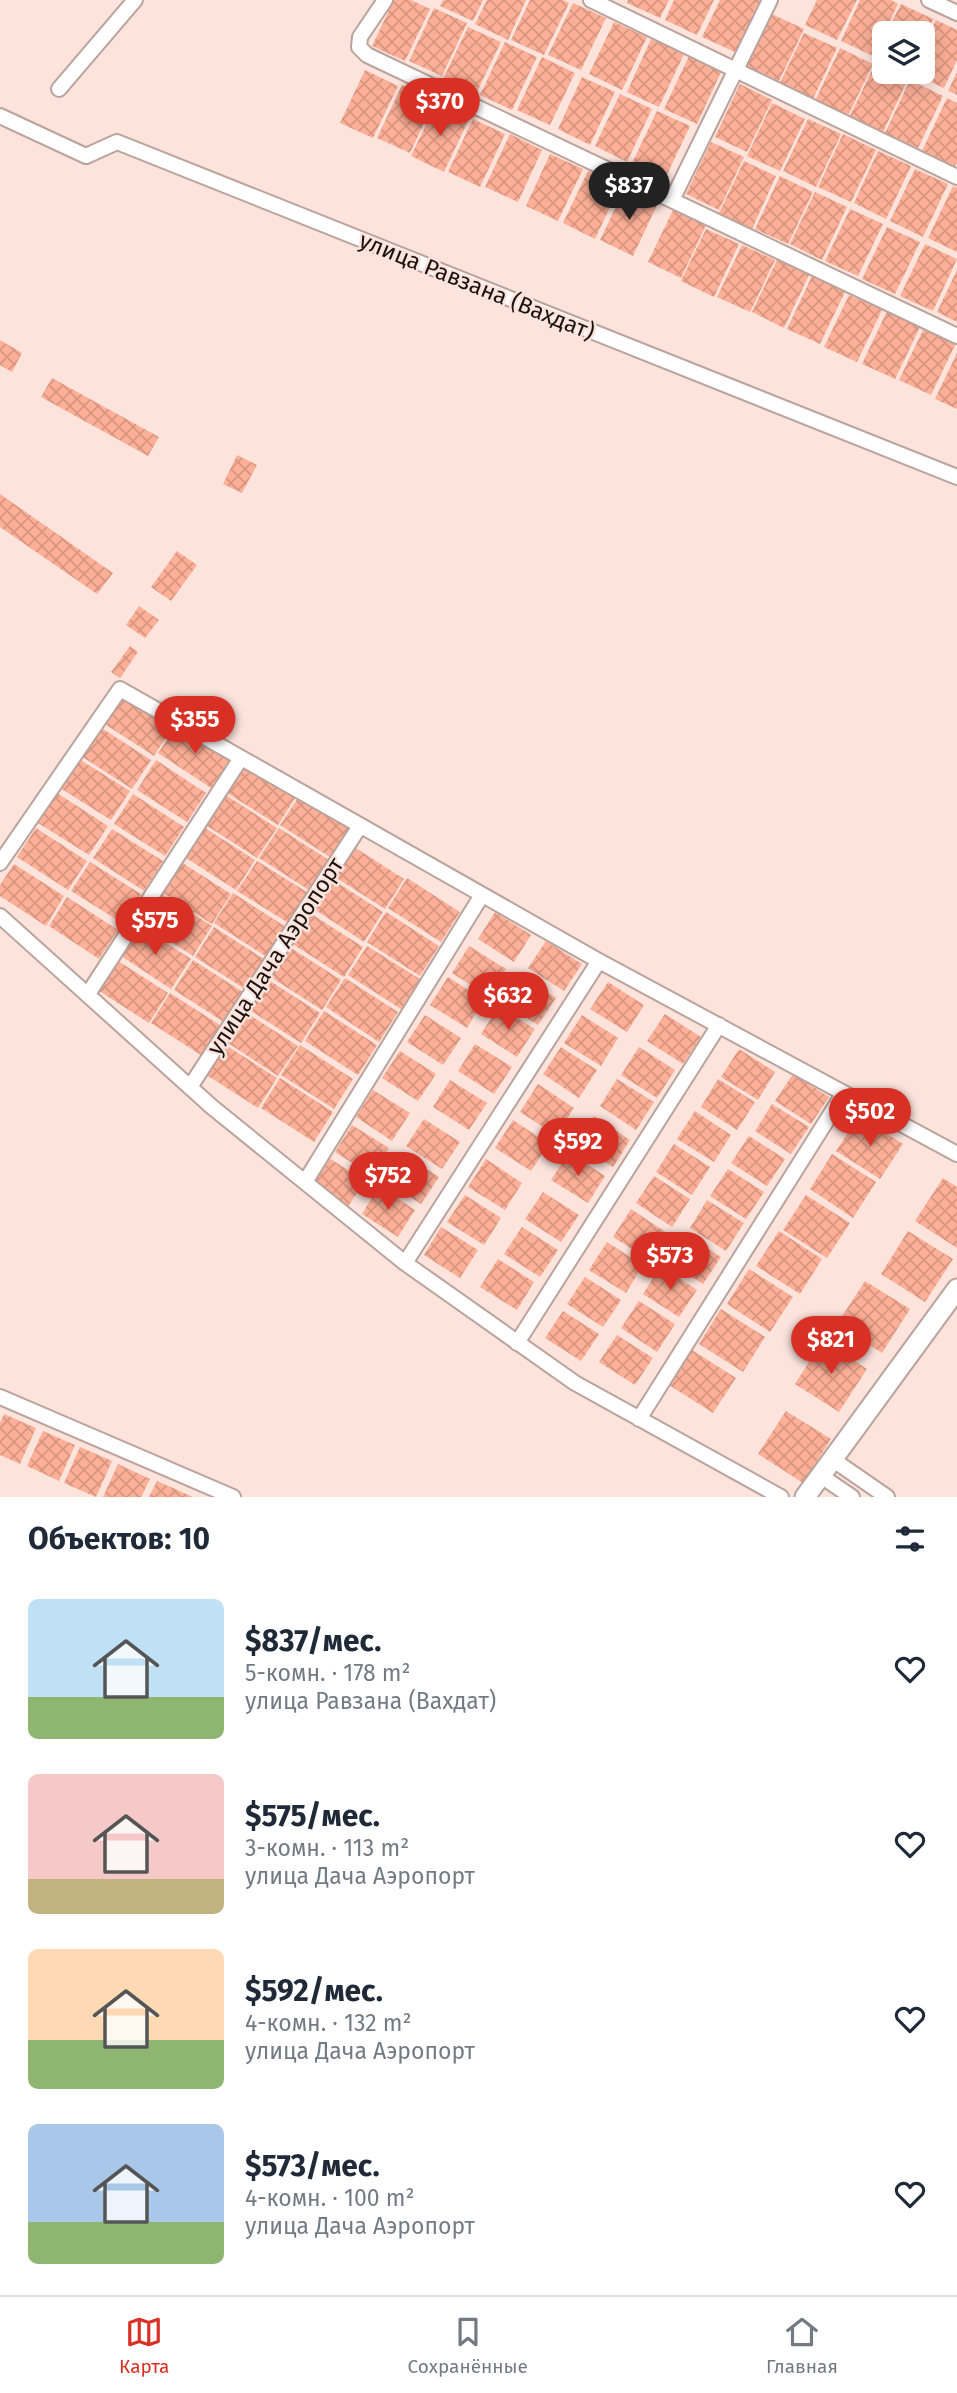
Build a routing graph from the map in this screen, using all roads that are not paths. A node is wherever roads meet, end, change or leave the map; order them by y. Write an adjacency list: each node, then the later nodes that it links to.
1 (135, 0): 8 (street)
2 (385, 0): 11 (street)
3 (591, 0): 7 (street)
4 (770, 0): 7 (street)
5 (929, 0): 6 (street)
6 (957, 13)
7 (735, 69): 10 (street); 11 (street)
8 (59, 89)
9 (0, 116): 13 (street, улица Равзана (Вахдат))
10 (957, 177)
11 (672, 200): 12 (street)
12 (957, 336)
13 (957, 477)
14 (241, 758): 15 (street); 16 (street); 20 (street)
15 (360, 826): 17 (street); 22 (street, улица Дача Аэропорт)
16 (0, 863)
17 (482, 895): 19 (street); 25 (street)
18 (0, 916): 20 (street)
19 (600, 961): 21 (street); 26 (street)
20 (88, 994): 22 (street)
21 (719, 1026): 23 (street); 28 (street)
22 (190, 1087): 25 (street)
23 (844, 1093): 24 (street); 30 (street)
24 (957, 1154)
25 (305, 1182): 26 (street)
26 (405, 1263): 28 (street)
27 (957, 1289): 31 (main road)
28 (517, 1342): 30 (street)
29 (0, 1397): 33 (street)
30 (639, 1419): 34 (street)
31 (832, 1459): 32 (main road); 37 (street)
32 (821, 1476): 35 (main road); 36 (street)
33 (233, 1497)
34 (781, 1497)
35 (805, 1497)
36 (852, 1497)
37 (887, 1497)

